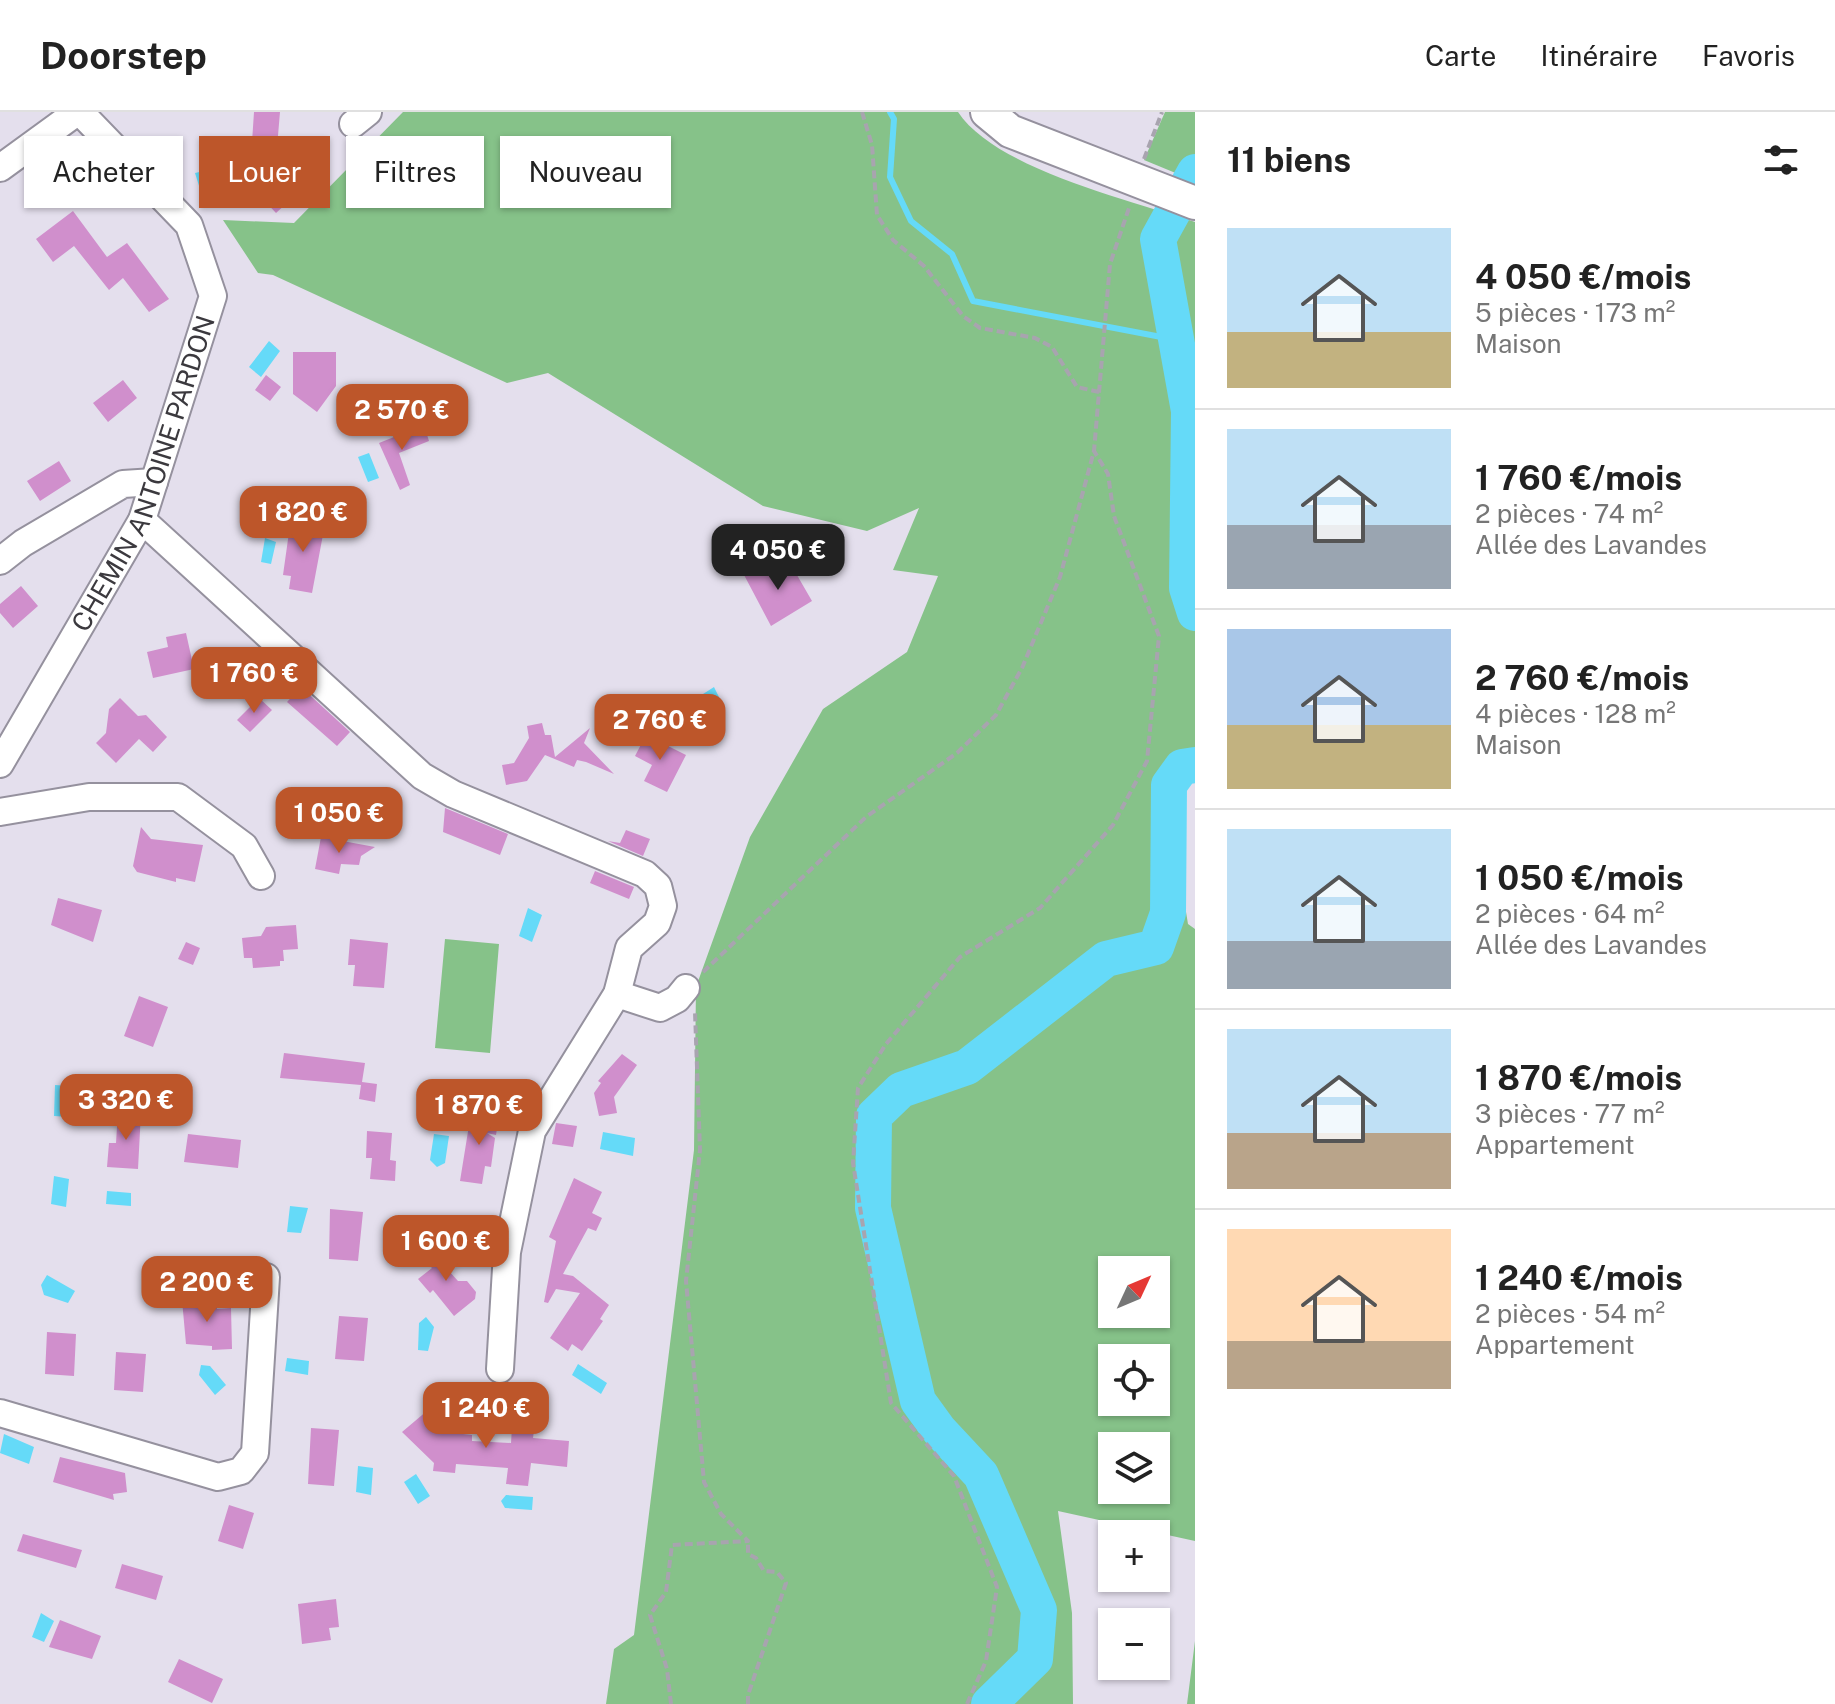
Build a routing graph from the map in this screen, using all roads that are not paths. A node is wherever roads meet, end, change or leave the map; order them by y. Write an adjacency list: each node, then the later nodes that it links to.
1 (79, 112): 3 (street); 6 (street, CHEMIN ANTOINE PARDON)
2 (987, 112): 5 (main road)
3 (47, 120): 4 (street)
4 (0, 168)
5 (1195, 203)
6 (154, 482): 7 (street, CHEMIN ANTOINE PARDON); 8 (street)
7 (142, 520): 9 (street, CHEMIN ANTOINE PARDON); 13 (street)
8 (0, 561)
9 (0, 764)
10 (0, 812): 11 (street)
11 (261, 876)
12 (686, 988): 13 (street)
13 (617, 994): 15 (street)
14 (266, 1277): 16 (street)
15 (500, 1369)
16 (0, 1413)

